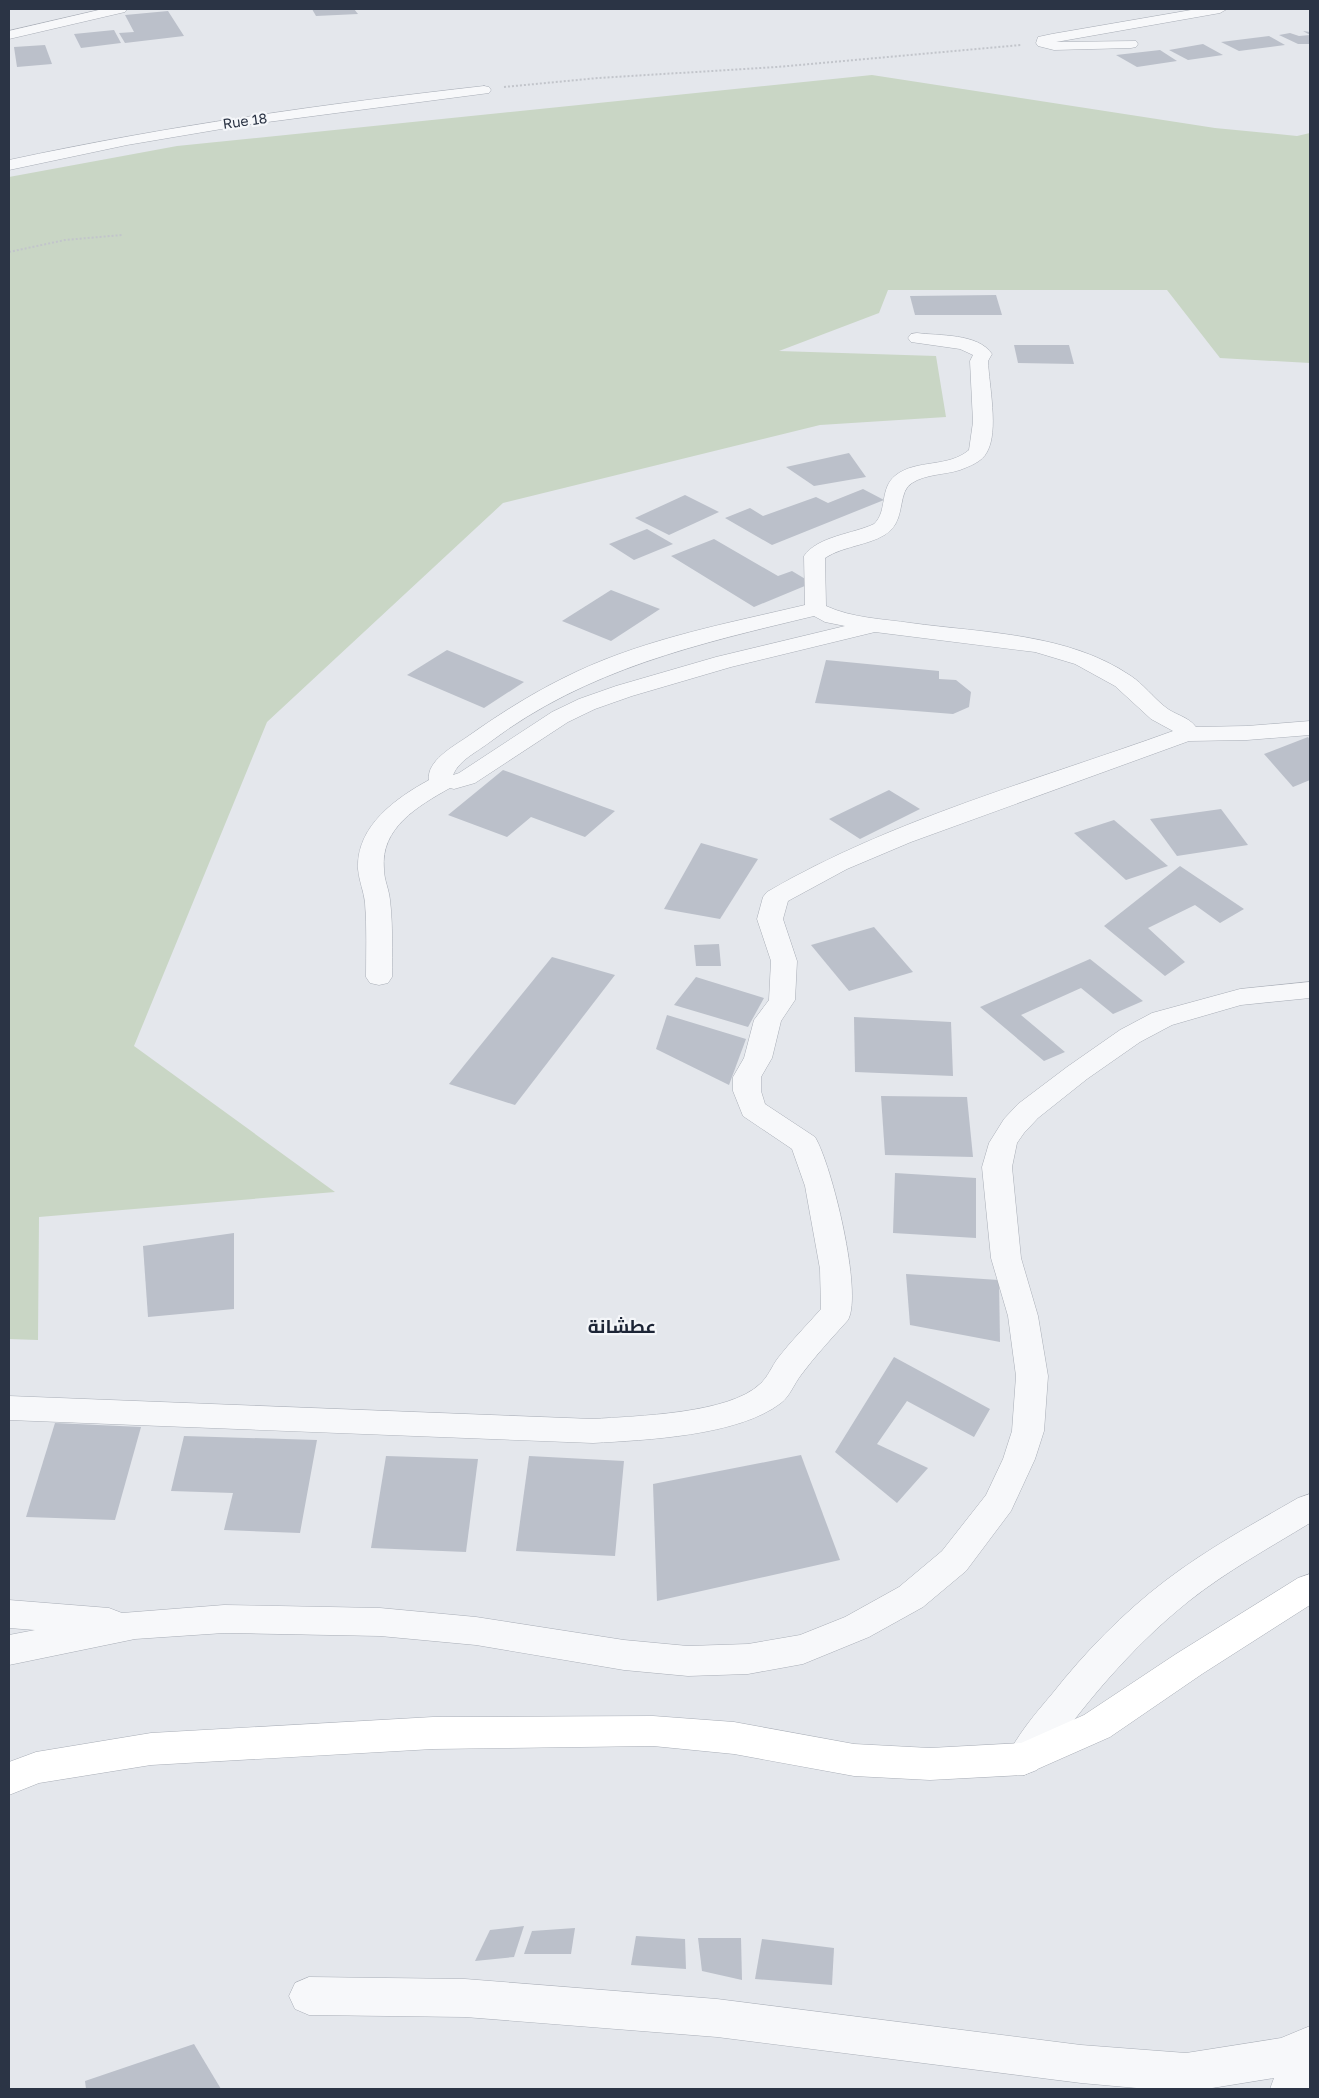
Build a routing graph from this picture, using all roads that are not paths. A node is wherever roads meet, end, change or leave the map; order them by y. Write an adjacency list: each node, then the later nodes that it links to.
1 (120, 9): 4 (street)
2 (1220, 9): 6 (street)
3 (32, 16): 4 (street)
4 (43, 26): 5 (street)
5 (9, 35)
6 (1131, 44)
7 (484, 90): 8 (street, Rue 18)
8 (9, 165)
9 (918, 338): 10 (street)
10 (816, 609): 11 (street); 14 (street)
11 (875, 625): 13 (street); 14 (street)
12 (1310, 728): 13 (street)
13 (1186, 734): 17 (street)
14 (446, 781): 15 (street)
15 (379, 977)
16 (1310, 990): 21 (street)
17 (9, 1408)
18 (1310, 1507): 23 (street)
19 (1310, 1588): 23 (main road)
20 (9, 1614): 21 (street)
21 (135, 1625): 22 (street)
22 (9, 1650)
23 (1024, 1759): 24 (main road)
24 (9, 1779)
25 (309, 1996): 26 (street)
26 (1310, 2045)
27 (1310, 2059): 28 (street)
28 (1290, 2089)

